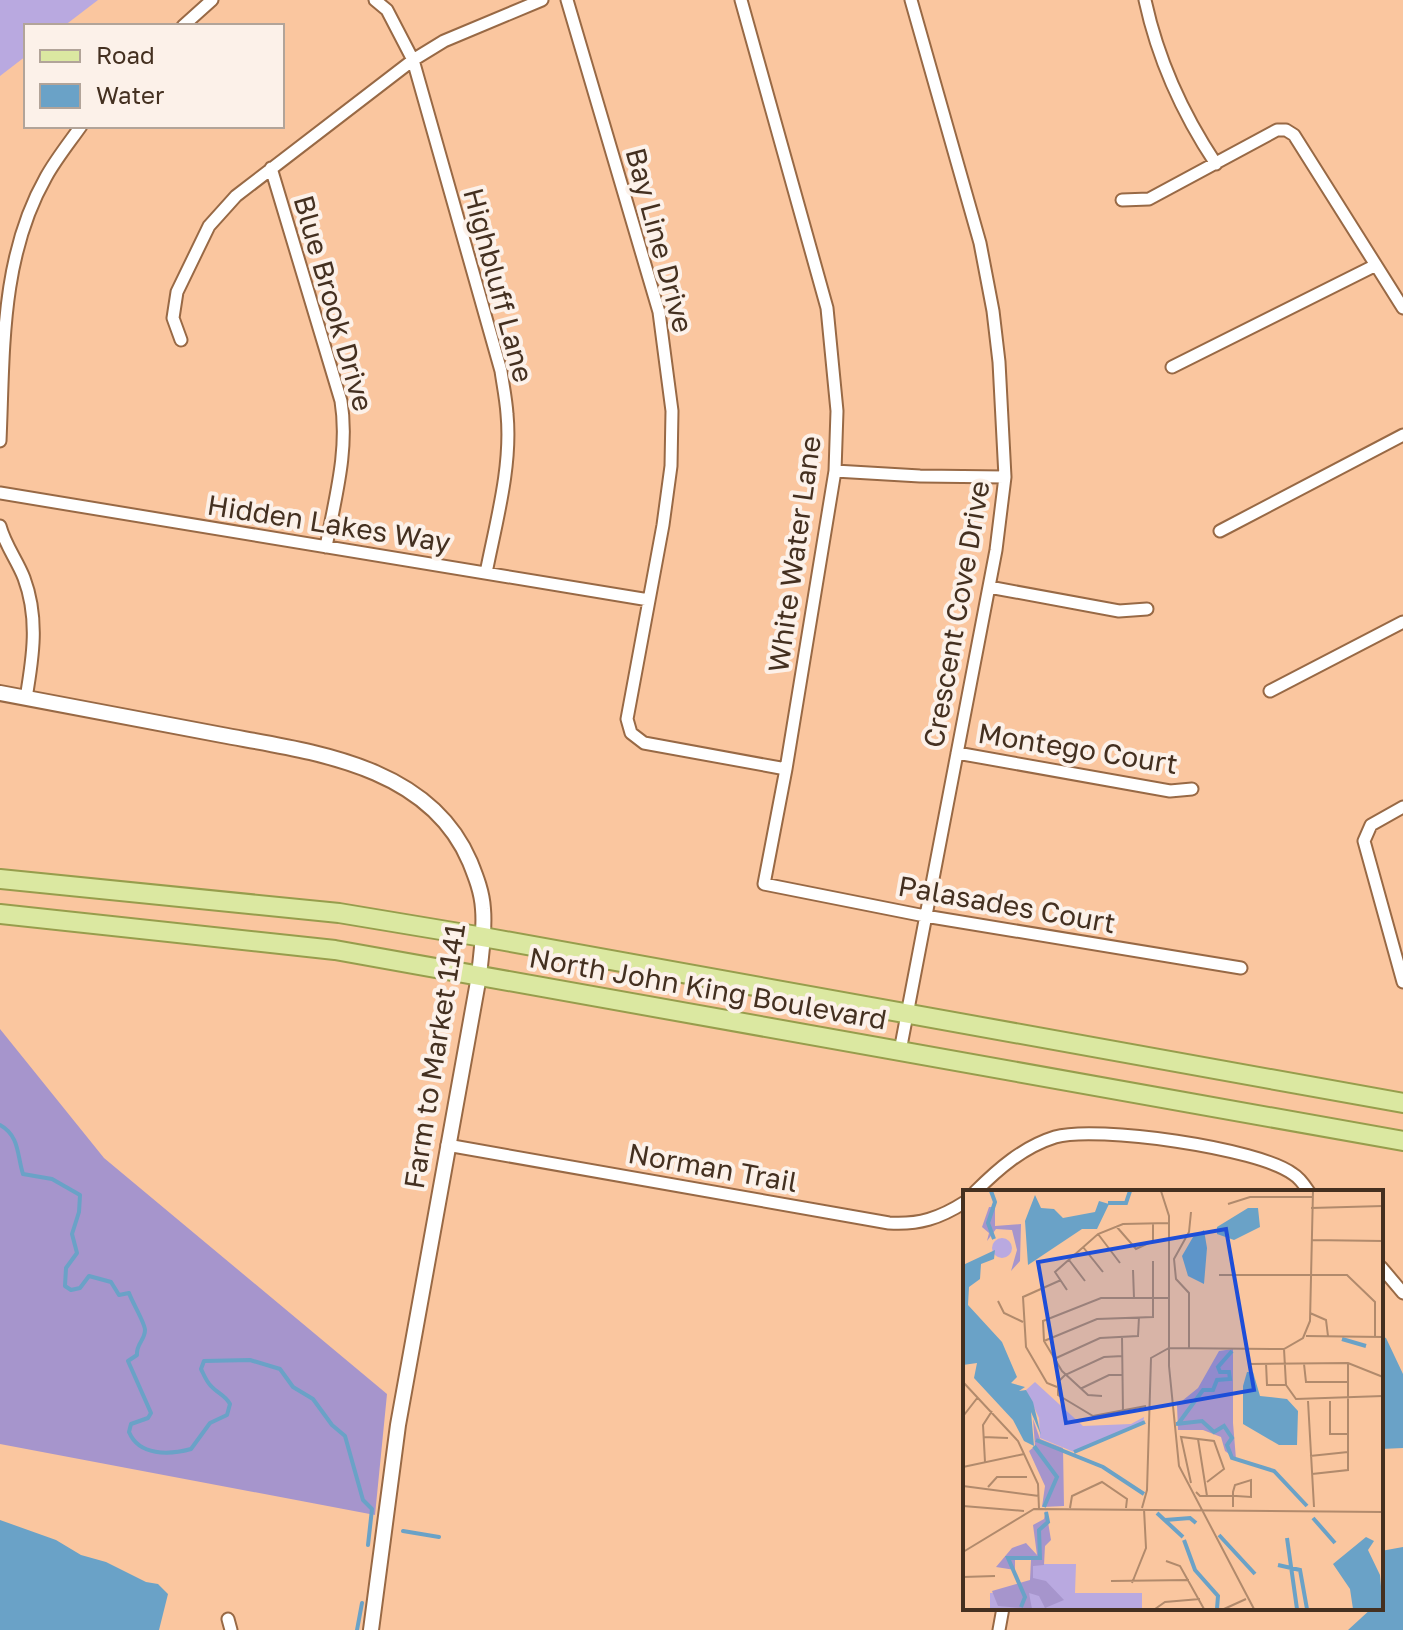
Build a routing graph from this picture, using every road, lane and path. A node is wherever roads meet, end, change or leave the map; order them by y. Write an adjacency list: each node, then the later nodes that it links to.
1 (212, 0): 8 (street)
2 (375, 0): 9 (street, Highbluff Lane)
3 (542, 0): 9 (street)
4 (567, 0): 28 (street, Bay Line Drive)
5 (741, 0): 20 (street, White Water Lane)
6 (911, 0): 21 (street, Crescent Cove Drive)
7 (1145, 0): 11 (street)
8 (185, 24)
9 (413, 60): 12 (street); 26 (street, Highbluff Lane)
10 (80, 128): 19 (street)
11 (1216, 164): 13 (street); 14 (street)
12 (271, 168): 16 (street); 25 (street, Blue Brook Drive)
13 (1122, 200)
14 (1376, 265): 15 (street); 17 (street)
15 (1403, 308)
16 (181, 340)
17 (1172, 367)
18 (1403, 435): 24 (street)
19 (0, 441)
20 (835, 471): 21 (street); 35 (street, White Water Lane)
21 (1005, 477): 27 (street, Crescent Cove Drive)
22 (0, 493): 25 (street, Hidden Lakes Way)
23 (0, 526): 33 (street)
24 (1220, 531)
25 (326, 547): 26 (street, Hidden Lakes Way)
26 (486, 573): 28 (street, Hidden Lakes Way)
27 (989, 587): 29 (street); 34 (street, Crescent Cove Drive)
28 (649, 600): 35 (street, Bay Line Drive)
29 (1147, 609)
30 (1403, 622): 31 (street)
31 (1270, 691)
32 (0, 693): 33 (street, Farm to Market 1141)
33 (26, 698): 42 (street, Farm to Market 1141)
34 (957, 753): 36 (street, Montego Court); 41 (street, Crescent Cove Drive)
35 (786, 769): 39 (street, White Water Lane)
36 (1192, 789)
37 (1403, 807): 45 (street)
38 (0, 879): 42 (main road, North John King Boulevard)
39 (764, 884): 41 (street, Palasades Court)
40 (0, 914): 44 (main road, North John King Boulevard)
41 (925, 916): 43 (street, Palasades Court); 46 (street, Crescent Cove Drive)
42 (483, 937): 44 (street, Farm to Market 1141); 46 (main road, North John King Boulevard)
43 (1241, 968)
44 (479, 976): 47 (main road, North John King Boulevard); 50 (street, Farm to Market 1141)
45 (1403, 982)
46 (907, 1014): 47 (street, Crescent Cove Drive); 48 (main road, North John King Boulevard)
47 (900, 1051): 49 (main road, North John King Boulevard)
48 (1403, 1103)
49 (1403, 1141)
50 (447, 1145): 53 (street, Norman Trail); 57 (street, Farm to Market 1141)
51 (977, 1190): 52 (street)
52 (1307, 1190)
53 (963, 1203)
54 (1383, 1269): 55 (street)
55 (1403, 1293)
56 (1003, 1610): 58 (street)
57 (371, 1630)
58 (999, 1630)

